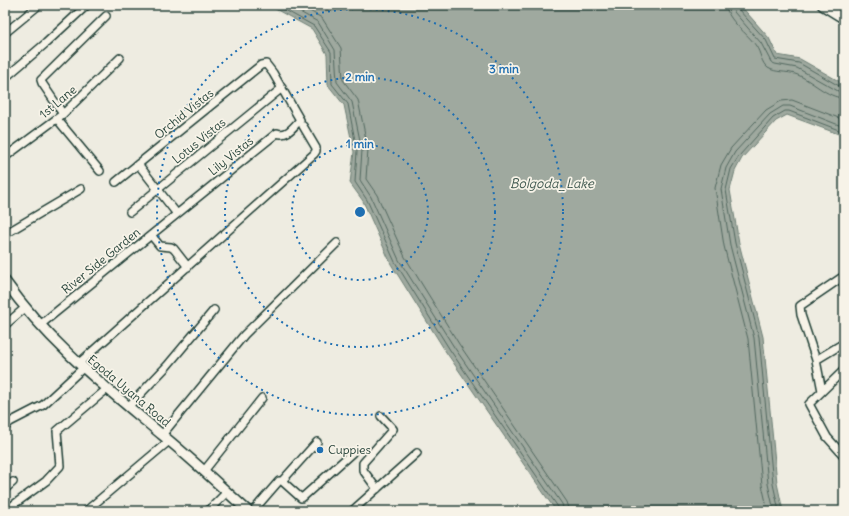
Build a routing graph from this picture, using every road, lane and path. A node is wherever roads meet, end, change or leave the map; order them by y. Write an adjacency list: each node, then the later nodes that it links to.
1 (39, 5): 6 (street)
2 (87, 5): 8 (street)
3 (823, 5): 5 (highway)
4 (106, 16): 10 (street)
5 (844, 18)
6 (5, 33)
7 (120, 58): 10 (street, 1st Lane)
8 (5, 78)
9 (282, 88): 11 (street); 13 (street, Orchid Vistas); 17 (street, Lotus Vistas)
10 (60, 116): 12 (street, 1st Lane); 14 (street)
11 (301, 123): 19 (street, Lily Vistas); 23 (street)
12 (5, 157)
13 (138, 164): 15 (street, Orchid Vistas); 17 (street)
14 (100, 171)
15 (116, 182)
16 (81, 189): 20 (street)
17 (158, 189): 18 (street, Lotus Vistas); 19 (street)
18 (130, 212)
19 (177, 214): 21 (street, River Side Garden)
20 (5, 234)
21 (151, 235): 23 (street); 28 (street, River Side Garden)
22 (337, 244): 40 (street)
23 (188, 266): 32 (street)
24 (844, 280): 31 (street)
25 (5, 281): 26 (main road, Egoda Uyana Road)
26 (25, 308): 28 (main road, Egoda Uyana Road); 29 (street)
27 (214, 310): 37 (street)
28 (40, 325): 32 (main road, Egoda Uyana Road)
29 (5, 326)
30 (844, 343): 31 (street)
31 (816, 360): 35 (street)
32 (80, 366): 34 (main road, Egoda Uyana Road); 39 (street)
33 (844, 370): 35 (street)
34 (107, 389): 37 (main road, Egoda Uyana Road); 51 (street)
35 (822, 390): 44 (street)
36 (262, 398): 45 (street)
37 (128, 407): 40 (main road, Egoda Uyana Road)
38 (381, 416): 49 (street)
39 (5, 427)
40 (166, 438): 45 (main road, Egoda Uyana Road); 52 (street)
41 (317, 442): 46 (street)
42 (352, 453): 46 (street)
43 (417, 453): 49 (street)
44 (844, 456)
45 (204, 471): 50 (main road, Egoda Uyana Road)
46 (282, 481): 55 (street)
47 (13, 482): 48 (street)
48 (5, 489)
49 (377, 489): 56 (street)
50 (227, 492): 53 (street); 54 (main road, Egoda Uyana Road)
51 (5, 511)
52 (86, 511)
53 (208, 511)
54 (248, 511)
55 (253, 511)
56 (352, 511)

